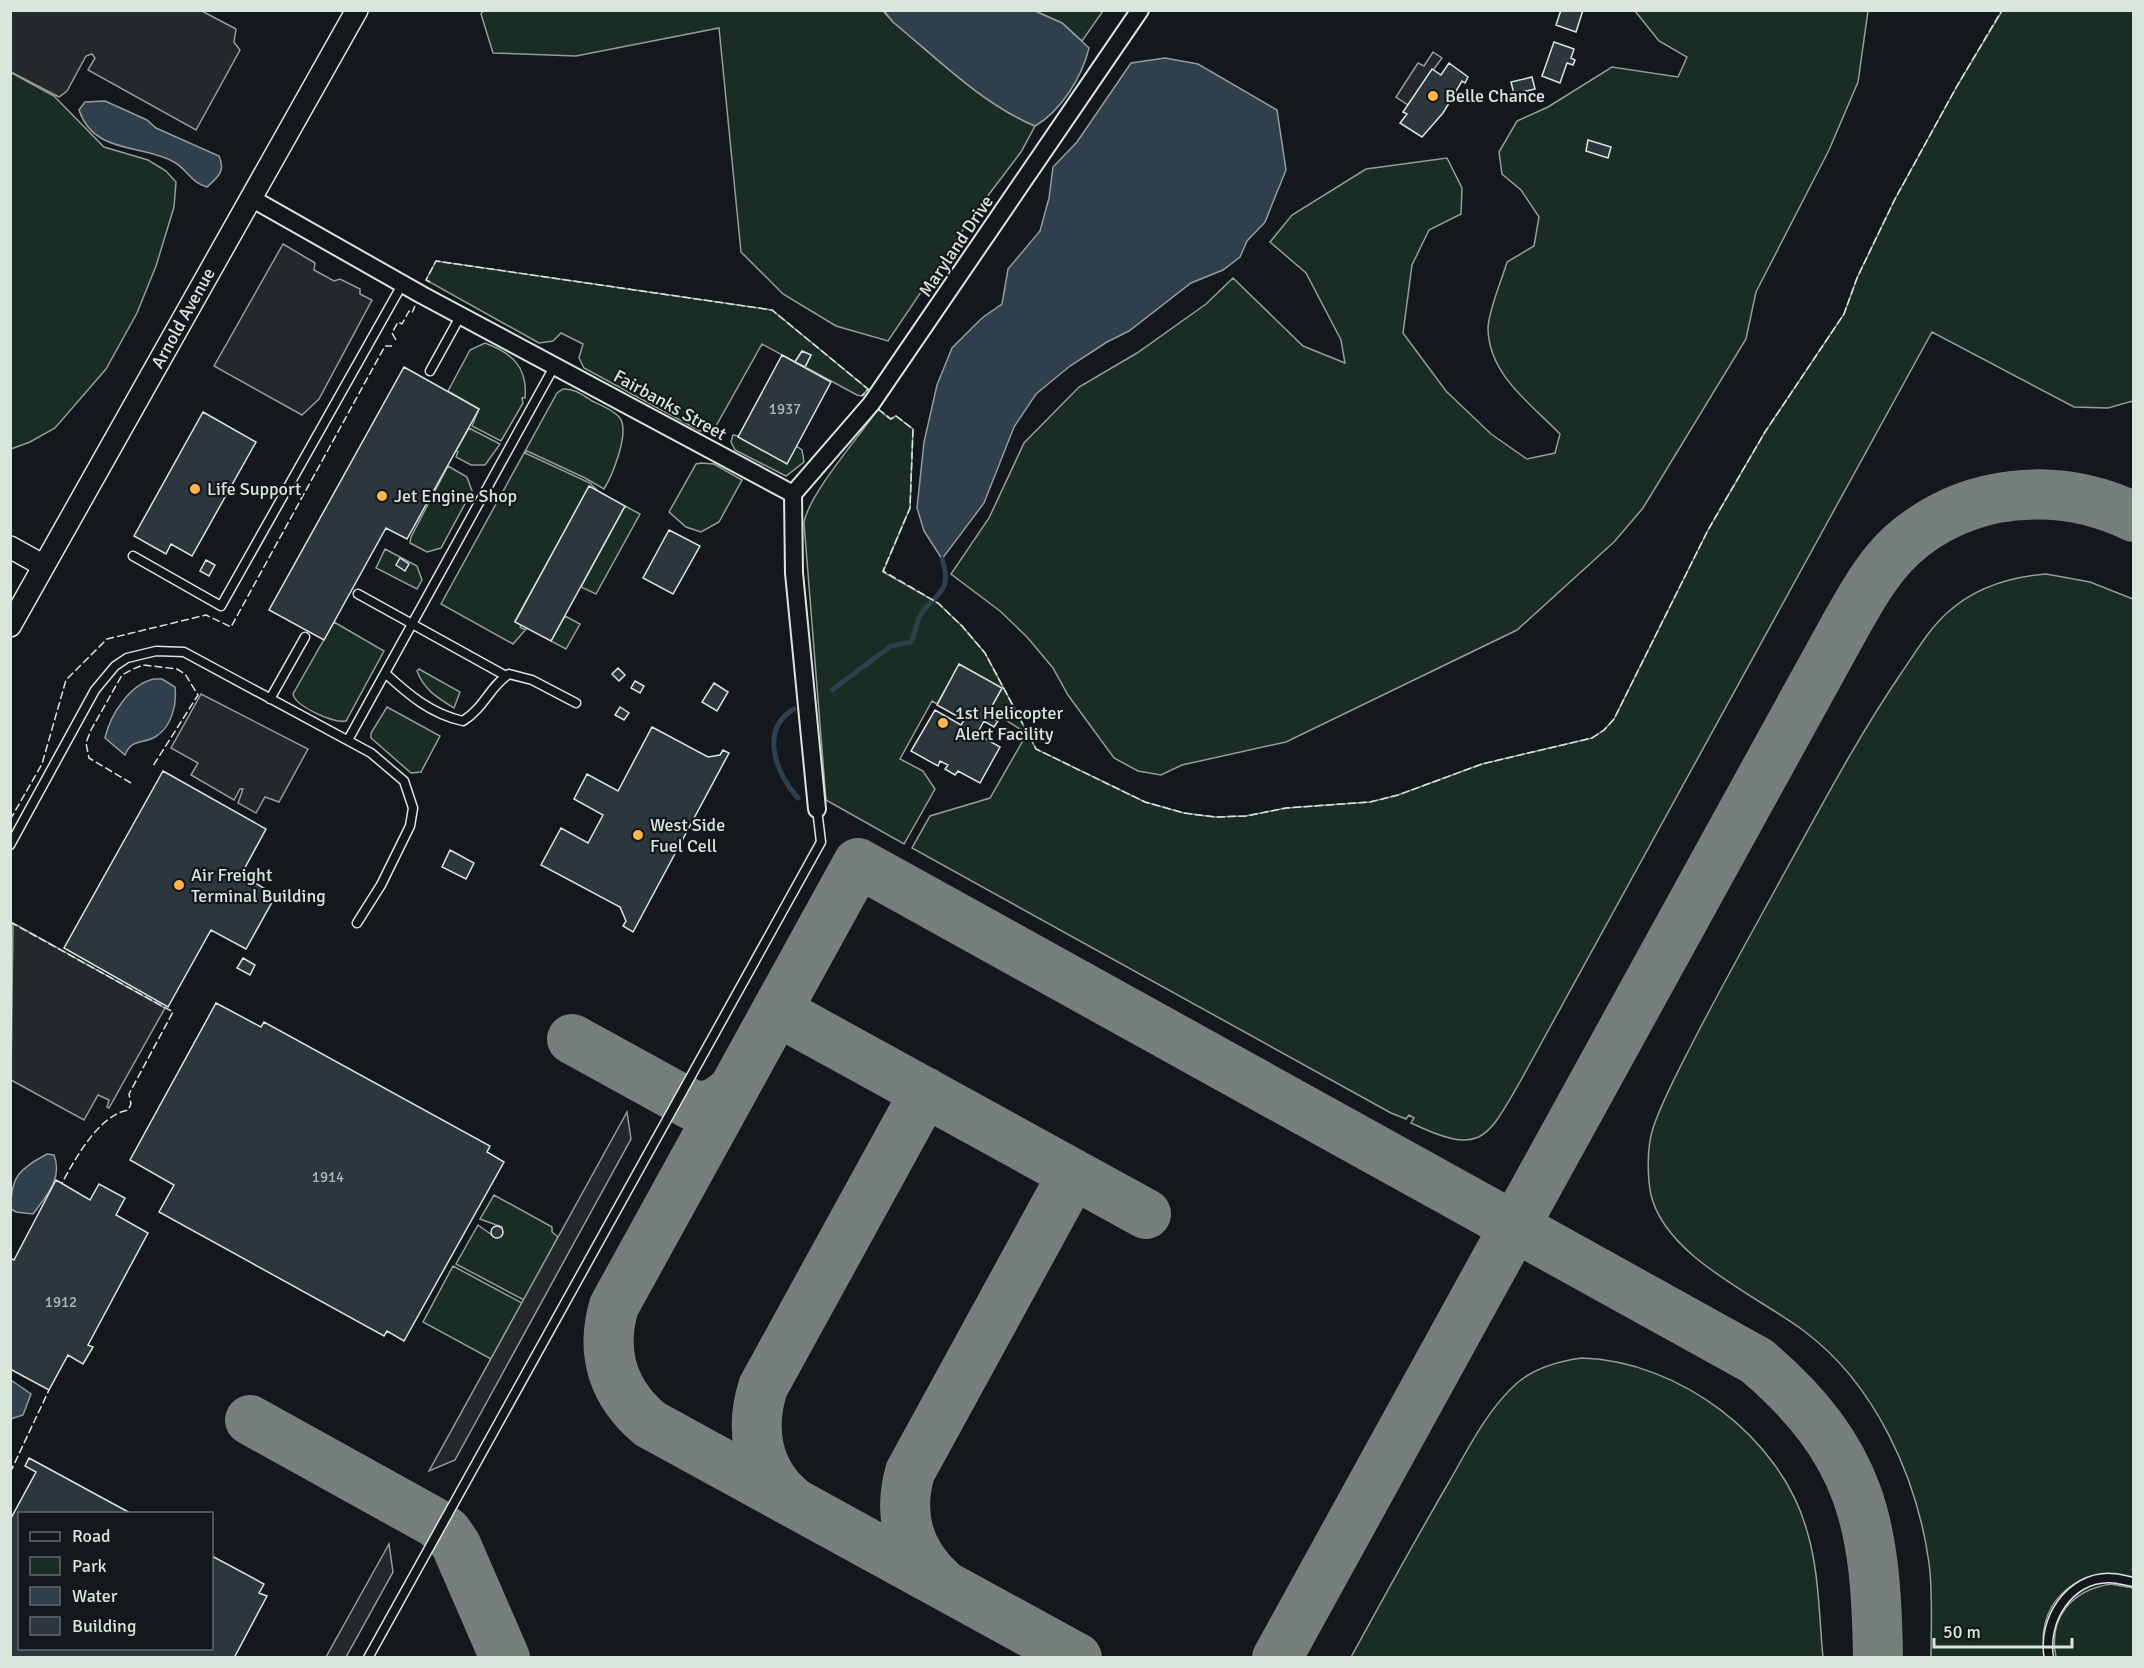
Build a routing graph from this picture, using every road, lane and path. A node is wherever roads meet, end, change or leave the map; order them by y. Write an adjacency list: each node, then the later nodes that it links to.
1 (357, 10): 3 (street, Arnold Avenue)
2 (1140, 10): 8 (street, Maryland Drive)
3 (251, 198): 4 (street, Fairbanks Street); 11 (street, Arnold Avenue)
4 (403, 283): 5 (street, Fairbanks Street); 10 (lane)
5 (461, 315): 6 (street, Fairbanks Street); 7 (lane)
6 (555, 364): 8 (street, Fairbanks Street); 13 (lane)
7 (430, 371)
8 (793, 494): 21 (street)
9 (10, 548): 11 (street)
10 (133, 556)
11 (44, 566): 14 (street, Arnold Avenue)
12 (358, 594): 13 (lane)
13 (412, 623): 16 (lane); 17 (lane)
14 (10, 626)
15 (305, 637): 18 (lane)
16 (385, 673): 17 (lane); 20 (lane)
17 (506, 676): 19 (lane)
18 (270, 699): 20 (lane); 22 (lane)
19 (576, 703)
20 (348, 740): 23 (lane)
21 (817, 809): 25 (lane)
22 (10, 845)
23 (357, 923)
24 (2133, 1582): 26 (lane)
25 (369, 1658)
26 (2049, 1658)

